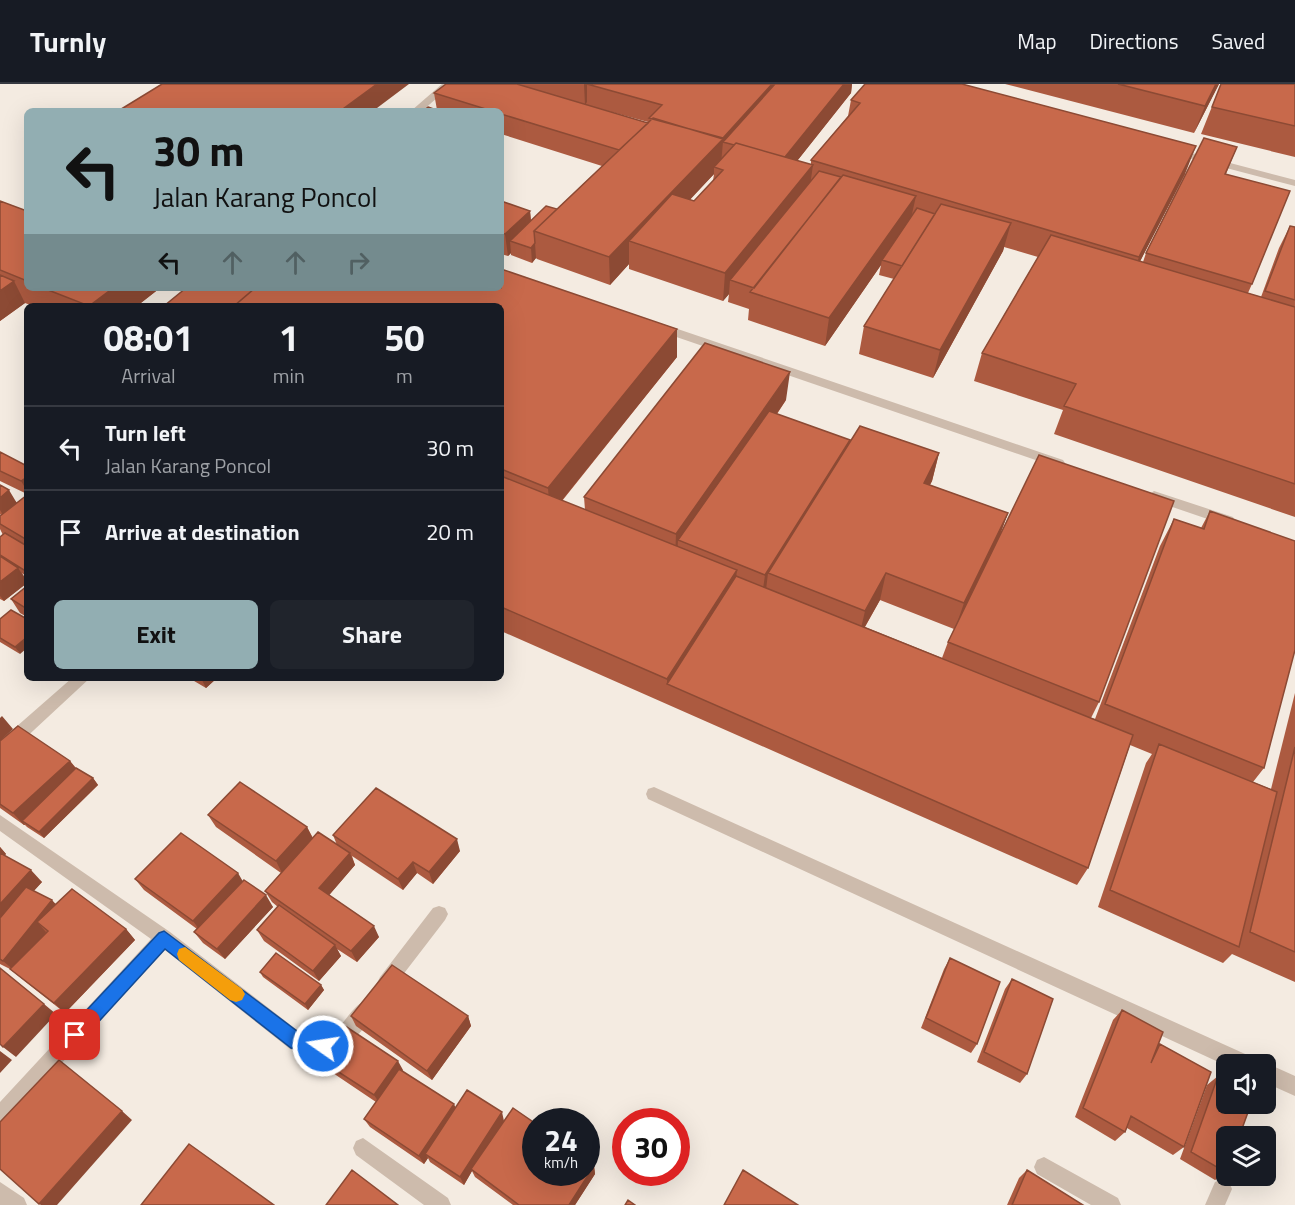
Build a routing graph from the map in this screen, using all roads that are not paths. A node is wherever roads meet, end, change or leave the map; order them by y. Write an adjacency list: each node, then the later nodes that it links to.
1 (448, 84): 2 (street)
2 (420, 108)
3 (1158, 147): 4 (street)
4 (1295, 183)
5 (648, 323): 6 (street)
6 (1068, 466)
7 (1136, 490): 8 (street)
8 (1238, 524)
9 (79, 681): 10 (street)
10 (0, 751)
11 (654, 794): 15 (street)
12 (0, 822): 14 (street)
13 (440, 914): 14 (street)
14 (164, 939): 18 (street)
15 (1223, 1054)
16 (1276, 1077): 17 (street)
17 (1295, 1086)
18 (0, 1116)
19 (363, 1148): 23 (street)
20 (1044, 1167): 24 (street)
21 (0, 1192): 22 (street)
22 (17, 1205)
23 (441, 1205)
24 (1111, 1205)

